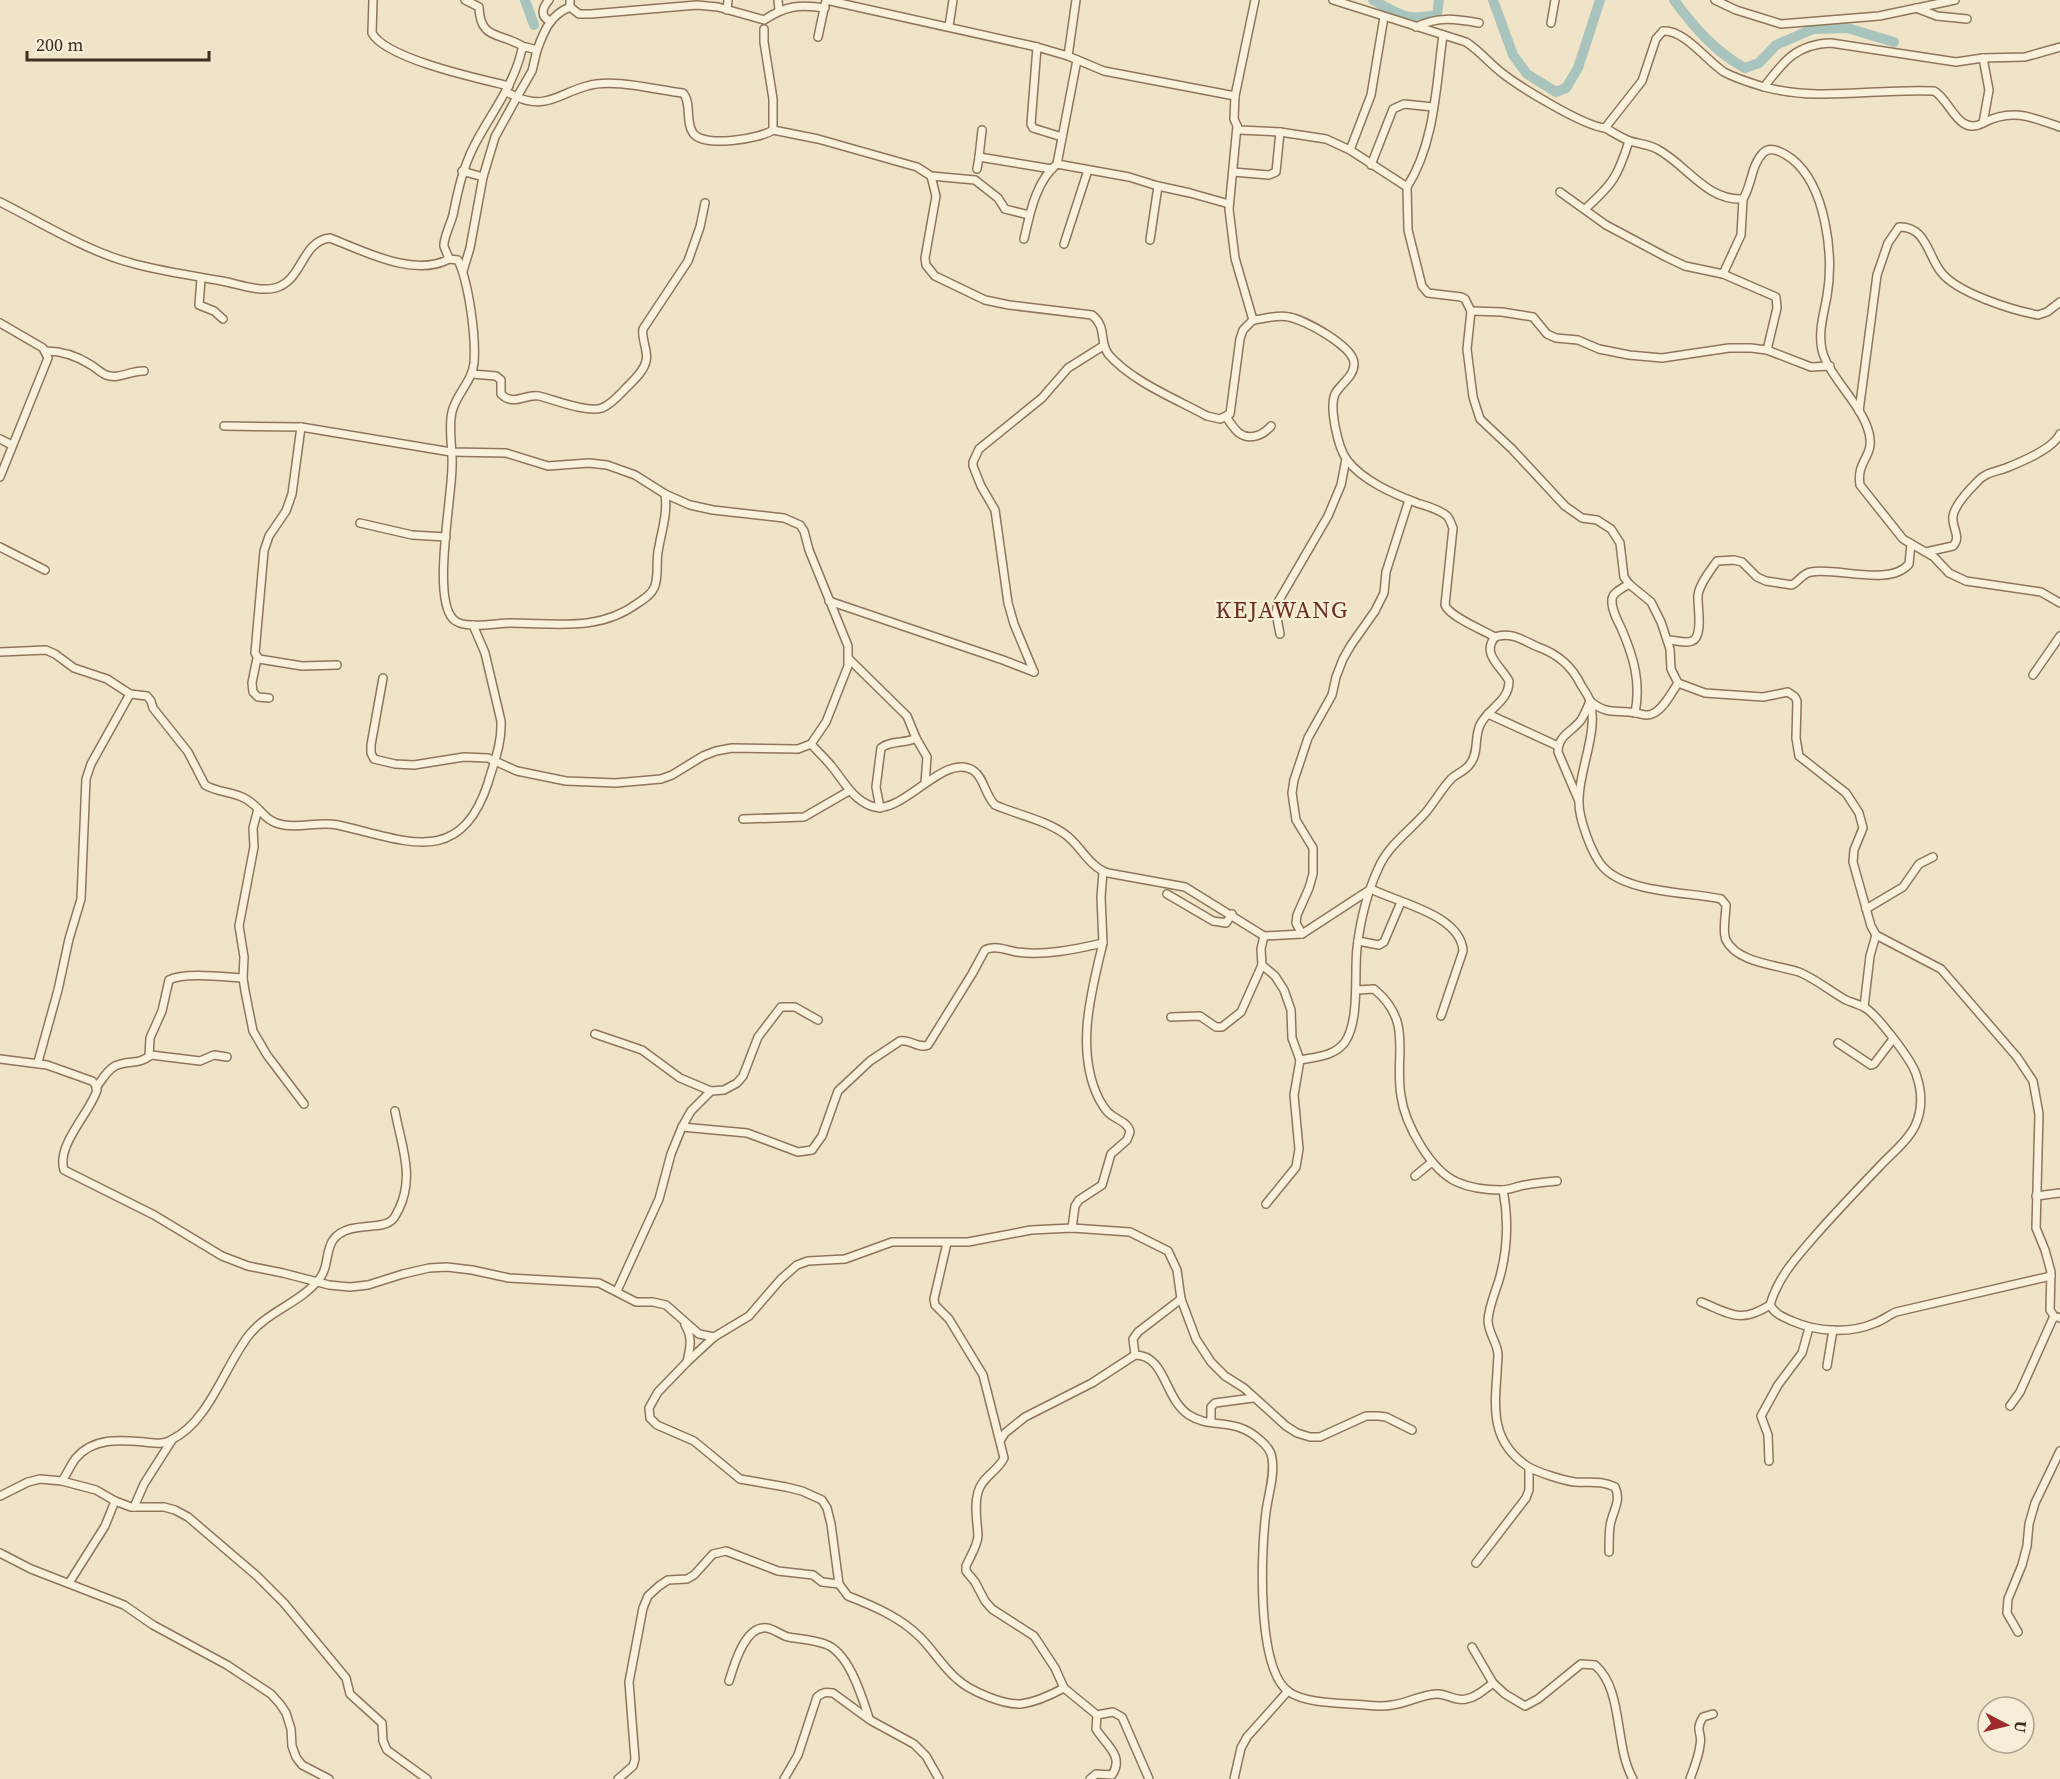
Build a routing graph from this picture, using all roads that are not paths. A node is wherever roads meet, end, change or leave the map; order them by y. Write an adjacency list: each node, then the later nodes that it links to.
1 (373, 0): 38 (street)
2 (465, 0): 30 (street)
3 (549, 0): 22 (street)
4 (728, 0): 18 (street)
5 (778, 0): 19 (street)
6 (953, 0): 25 (street)
7 (1076, 0): 34 (street)
8 (1255, 0): 39 (street)
9 (1333, 0): 13 (street)
10 (1555, 0): 24 (street)
11 (1715, 0): 17 (street)
12 (1955, 0): 17 (street)
13 (1345, 2): 20 (street)
14 (570, 3): 15 (street); 22 (street)
15 (672, 3): 18 (street)
16 (825, 3): 19 (street); 25 (street); 29 (street)
17 (1916, 8): 21 (street)
18 (727, 10): 19 (street)
19 (779, 10)
20 (1384, 17): 26 (street); 50 (street)
21 (1967, 19)
22 (549, 22): 33 (street)
23 (1479, 23): 26 (street)
24 (1551, 23)
25 (949, 26): 31 (street)
26 (1416, 27): 28 (street)
27 (764, 29): 45 (street)
28 (1443, 35): 40 (street); 44 (street)
29 (819, 36)
30 (524, 47): 33 (street); 38 (street)
31 (1037, 47): 34 (street); 48 (street)
32 (2060, 47): 35 (street)
33 (537, 50): 38 (street)
34 (1068, 56): 36 (street)
35 (1983, 58): 37 (street); 41 (street)
36 (1077, 60): 39 (street); 48 (street)
37 (1764, 87): 41 (street); 44 (street)
38 (512, 93): 45 (street); 56 (street); 58 (street)
39 (1235, 96): 42 (street)
40 (1433, 107): 52 (street); 61 (street)
41 (1983, 123): 43 (street)
42 (1236, 126): 47 (street); 57 (street)
43 (2060, 127)
44 (1605, 128): 49 (street)
45 (773, 130): 59 (street)
46 (982, 130): 51 (street)
47 (1280, 132): 50 (street); 57 (street)
48 (1062, 136): 53 (street)
49 (1629, 141): 63 (street); 67 (street)
50 (1350, 150): 52 (street)
51 (980, 157): 53 (street); 54 (street)
52 (1371, 165): 61 (street)
53 (1054, 167): 55 (street); 68 (street)
54 (977, 169)
55 (1088, 170): 60 (street); 71 (street)
56 (464, 172): 58 (street); 72 (street)
57 (1233, 172): 66 (street)
58 (480, 176): 73 (street)
59 (931, 176): 68 (street); 81 (street)
60 (1158, 186): 66 (street); 70 (street)
61 (1407, 187): 77 (street)
62 (1560, 192): 67 (street)
63 (1743, 199): 74 (street); 84 (street)
64 (0, 202): 75 (street)
65 (705, 203): 86 (street)
66 (1229, 204): 79 (street)
67 (1585, 209): 74 (street)
68 (1029, 215): 69 (street)
69 (1023, 239)
70 (1150, 240)
71 (1064, 244)
72 (448, 257): 73 (street); 75 (street)
73 (463, 271): 86 (street)
74 (1723, 274): 82 (street)
75 (201, 279): 78 (street)
76 (2060, 302): 87 (street)
77 (1471, 311): 82 (street); 106 (street)
78 (223, 319)
79 (1253, 321): 88 (street); 96 (street)
80 (0, 323): 83 (street)
81 (1103, 346): 88 (street); 107 (street)
82 (1767, 350): 84 (street)
83 (46, 351): 85 (street); 94 (street)
84 (1830, 366): 87 (street)
85 (144, 372)
86 (472, 374): 95 (street)
87 (1859, 412): 102 (street)
88 (1226, 417): 90 (street)
89 (224, 426): 91 (street)
90 (1271, 426)
91 (301, 427): 95 (street); 115 (street)
92 (2060, 434): 104 (street)
93 (0, 439): 94 (street)
94 (12, 445): 97 (street)
95 (451, 452): 98 (street); 101 (street)
96 (1346, 459): 99 (street); 110 (street)
97 (0, 477)
98 (665, 494): 107 (street); 109 (street)
99 (1409, 500): 112 (street); 143 (street)
100 (360, 523): 101 (street)
101 (446, 537): 109 (street)
102 (1911, 544): 104 (street); 113 (street)
103 (0, 547): 105 (street)
104 (1926, 552): 108 (street)
105 (45, 570)
106 (1629, 584): 113 (street); 124 (street)
107 (829, 601): 116 (street)
108 (2060, 603)
109 (473, 625): 129 (street)
110 (1280, 634)
111 (2060, 636): 118 (street)
112 (1495, 637): 123 (street); 125 (street)
113 (1668, 640): 120 (street)
114 (0, 652): 121 (street)
115 (257, 658): 117 (street); 122 (street)
116 (849, 659): 126 (street); 127 (street)
117 (337, 665)
118 (2033, 675)
119 (383, 678): 129 (street)
120 (1678, 683): 124 (street); 141 (street)
121 (130, 694): 134 (street); 162 (street)
122 (269, 698)
123 (1590, 701): 124 (street); 128 (street); 132 (street)
124 (1635, 713)
125 (1488, 714): 128 (street); 138 (street)
126 (916, 738): 130 (street); 133 (street)
127 (811, 744): 129 (street); 131 (street)
128 (1558, 746): 132 (street)
129 (496, 761): 134 (street)
130 (925, 783): 133 (street); 137 (street)
131 (849, 790): 133 (street); 135 (street)
132 (1578, 801): 151 (street)
133 (880, 807)
134 (258, 809): 149 (street)
135 (743, 819)
136 (1933, 857): 141 (street)
137 (1103, 872): 142 (street); 147 (street)
138 (1371, 889): 140 (street); 143 (street); 146 (street)
139 (1167, 894): 142 (street)
140 (1401, 902): 146 (street); 152 (street)
141 (1866, 909): 145 (street)
142 (1232, 914): 144 (street)
143 (1302, 934): 144 (street)
144 (1264, 936): 148 (street)
145 (1875, 938): 151 (street); 173 (street)
146 (1358, 941): 150 (street)
147 (1103, 943): 167 (street); 175 (street)
148 (1262, 965): 153 (street); 161 (street)
149 (243, 978): 158 (street); 165 (street)
150 (1357, 990): 161 (street); 168 (street)
151 (1864, 1007): 156 (street)
152 (1441, 1016)
153 (1171, 1017)
154 (818, 1020): 164 (street)
155 (596, 1034): 164 (street)
156 (1893, 1039): 157 (street); 182 (street)
157 (1838, 1043)
158 (149, 1056): 159 (street); 163 (street)
159 (227, 1057)
160 (0, 1059): 162 (street)
161 (1300, 1060): 174 (street)
162 (38, 1062): 163 (street)
163 (96, 1088): 178 (street)
164 (711, 1091): 167 (street)
165 (304, 1104)
166 (395, 1111): 178 (street)
167 (682, 1127): 179 (street)
168 (1432, 1162): 169 (street); 171 (street)
169 (1415, 1176)
170 (1557, 1181): 171 (street)
171 (1503, 1190): 199 (street)
172 (2060, 1193): 173 (street)
173 (2036, 1196): 177 (street)
174 (1266, 1204)
175 (1072, 1228): 176 (street); 180 (street)
176 (947, 1243): 187 (street); 196 (street)
177 (2051, 1273): 183 (street); 186 (street)
178 (317, 1282): 179 (street); 195 (street)
179 (617, 1291): 184 (street)
180 (1181, 1299): 188 (street); 191 (street)
181 (1701, 1302): 182 (street)
182 (1770, 1305): 185 (street)
183 (2057, 1317): 192 (street)
184 (681, 1318): 187 (street); 189 (street)
185 (1809, 1328): 186 (street); 198 (street)
186 (1833, 1330): 190 (street)
187 (714, 1336): 189 (street)
188 (1135, 1355): 193 (street); 196 (street)
189 (687, 1362): 208 (street)
190 (1827, 1366)
191 (1253, 1398): 193 (street); 194 (street)
192 (2010, 1406)
193 (1211, 1422): 214 (street)
194 (1412, 1430)
195 (172, 1440): 200 (street); 203 (street)
196 (1000, 1441): 213 (street)
197 (2060, 1451): 209 (street)
198 (1769, 1461)
199 (1529, 1468): 204 (street); 206 (street)
200 (62, 1481): 201 (street); 202 (street)
201 (0, 1496)
202 (115, 1501): 203 (street); 207 (street)
203 (134, 1507): 219 (street)
204 (1609, 1552)
205 (0, 1553): 207 (street)
206 (1476, 1563)
207 (69, 1583): 218 (street)
208 (839, 1584): 213 (street); 220 (street)
209 (2018, 1632)
210 (1472, 1647): 212 (street)
211 (729, 1681): 217 (street)
212 (1493, 1683): 214 (street); 226 (street)
213 (1064, 1688): 215 (street)
214 (1288, 1691): 225 (street)
215 (1097, 1714): 223 (street); 224 (street)
216 (1713, 1714): 227 (street)
217 (870, 1720): 221 (street); 222 (street)
218 (329, 1779)
219 (427, 1779)
220 (618, 1779)
221 (784, 1779)
222 (939, 1779)
223 (1090, 1779)
224 (1149, 1779)
225 (1234, 1779)
226 (1633, 1779)
227 (1690, 1779)

